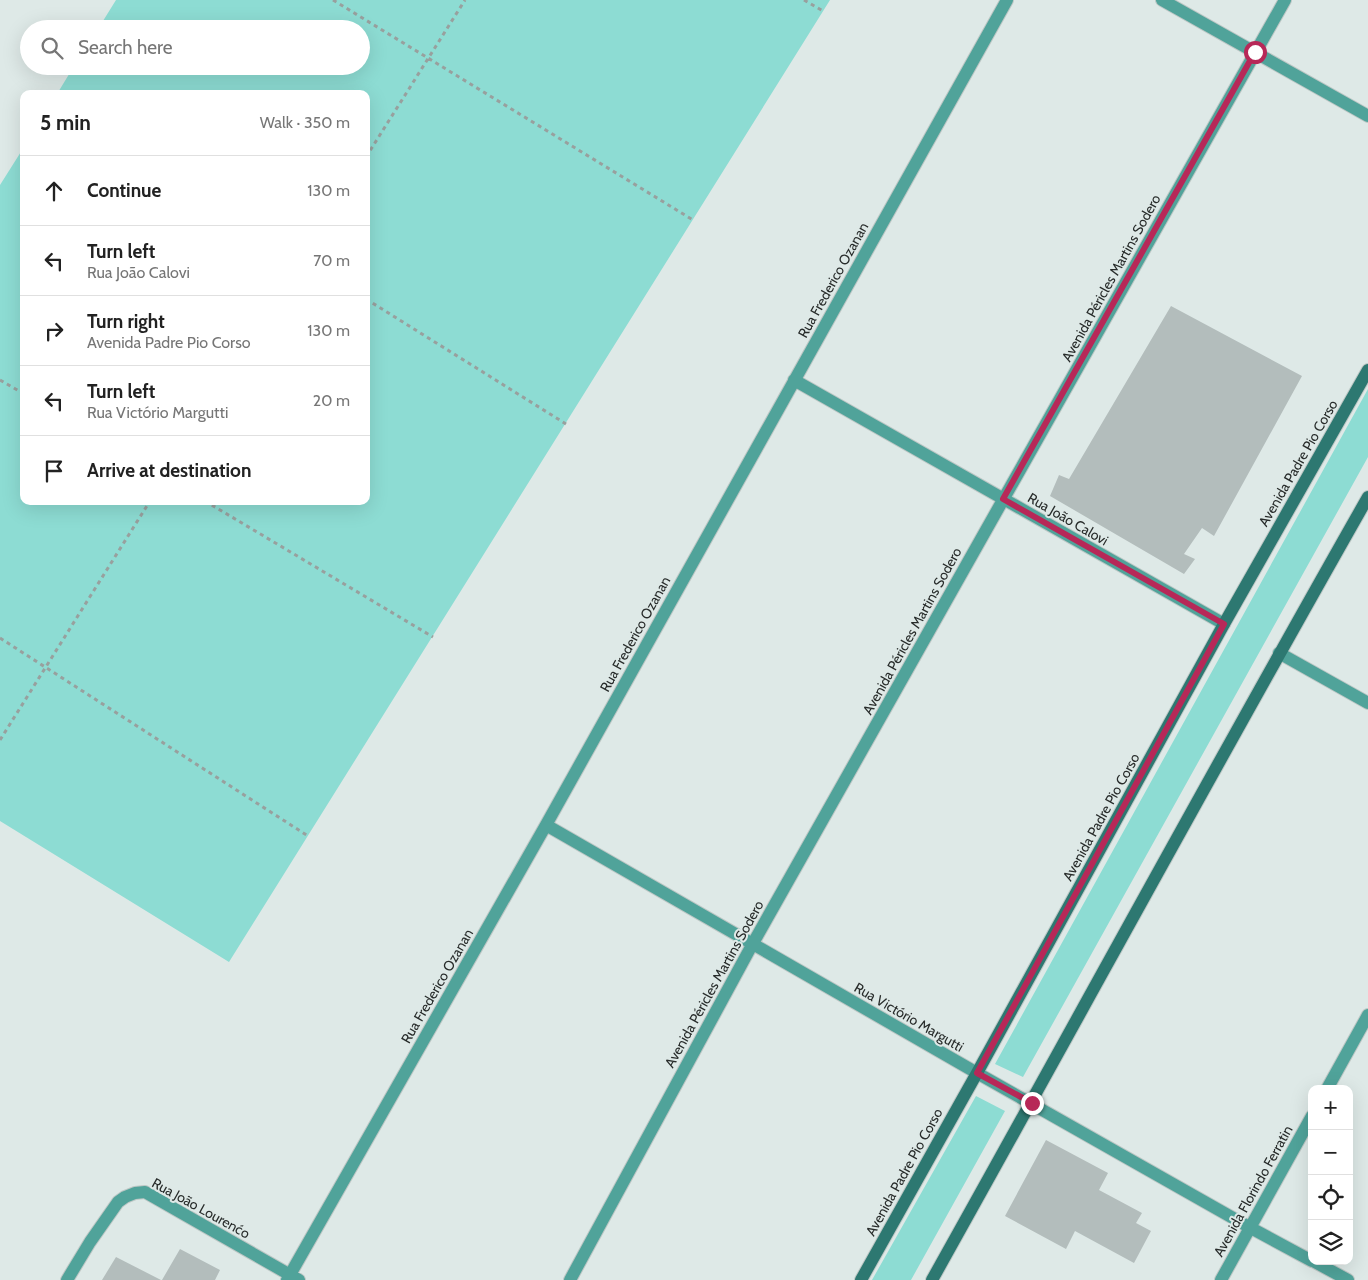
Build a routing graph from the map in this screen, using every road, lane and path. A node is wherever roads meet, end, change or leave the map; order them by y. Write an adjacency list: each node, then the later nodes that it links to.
1 (333, 0): 8 (path)
2 (465, 0): 11 (path)
3 (804, 0): 7 (path)
4 (1007, 0): 18 (street, Rua Frederico Ozanan)
5 (1162, 0): 10 (street)
6 (1285, 0): 10 (street, Avenida Péricles Martins Sodero)
7 (823, 11)
8 (366, 20)
9 (370, 23): 11 (path)
10 (1255, 52): 12 (street); 22 (street, Avenida Péricles Martins Sodero)
11 (428, 58): 13 (path); 14 (path)
12 (1368, 116)
13 (370, 151)
14 (693, 220)
15 (370, 302): 20 (path)
16 (1368, 370): 25 (main road, Avenida Padre Pio Corso)
17 (0, 380): 19 (path)
18 (794, 380): 22 (street, Rua João Calovi); 32 (street, Rua Frederico Ozanan)
19 (20, 392)
20 (566, 424)
21 (1368, 497): 28 (main road)
22 (1003, 499): 25 (street, Rua João Calovi); 34 (street, Avenida Péricles Martins Sodero)
23 (147, 505): 29 (path)
24 (212, 505): 26 (path)
25 (1224, 624): 36 (main road, Avenida Padre Pio Corso)
26 (433, 637)
27 (0, 638): 29 (path)
28 (1280, 653): 30 (street); 38 (main road)
29 (46, 667): 31 (path); 33 (path)
30 (1368, 704)
31 (0, 740)
32 (546, 825): 34 (street, Rua Victório Margutti); 43 (street, Rua Frederico Ozanan)
33 (308, 836)
34 (752, 945): 36 (street, Rua Victório Margutti); 45 (street, Avenida Péricles Martins Sodero)
35 (1368, 1016): 37 (street)
36 (977, 1073): 38 (street, Rua Victório Margutti); 46 (main road, Avenida Padre Pio Corso)
37 (1329, 1085)
38 (1032, 1103): 40 (street, Rua Victório Margutti); 47 (main road)
39 (1308, 1123): 40 (street, Avenida Florindo Ferratin)
40 (1249, 1227): 41 (street, Rua Victório Margutti); 48 (street, Avenida Florindo Ferratin)
41 (1308, 1259)
42 (1320, 1265): 49 (street, Rua Victório Margutti)
43 (292, 1278): 44 (street, Rua João Lourenćo)
44 (67, 1280)
45 (570, 1280)
46 (861, 1280)
47 (932, 1280)
48 (1221, 1280)
49 (1348, 1280)

